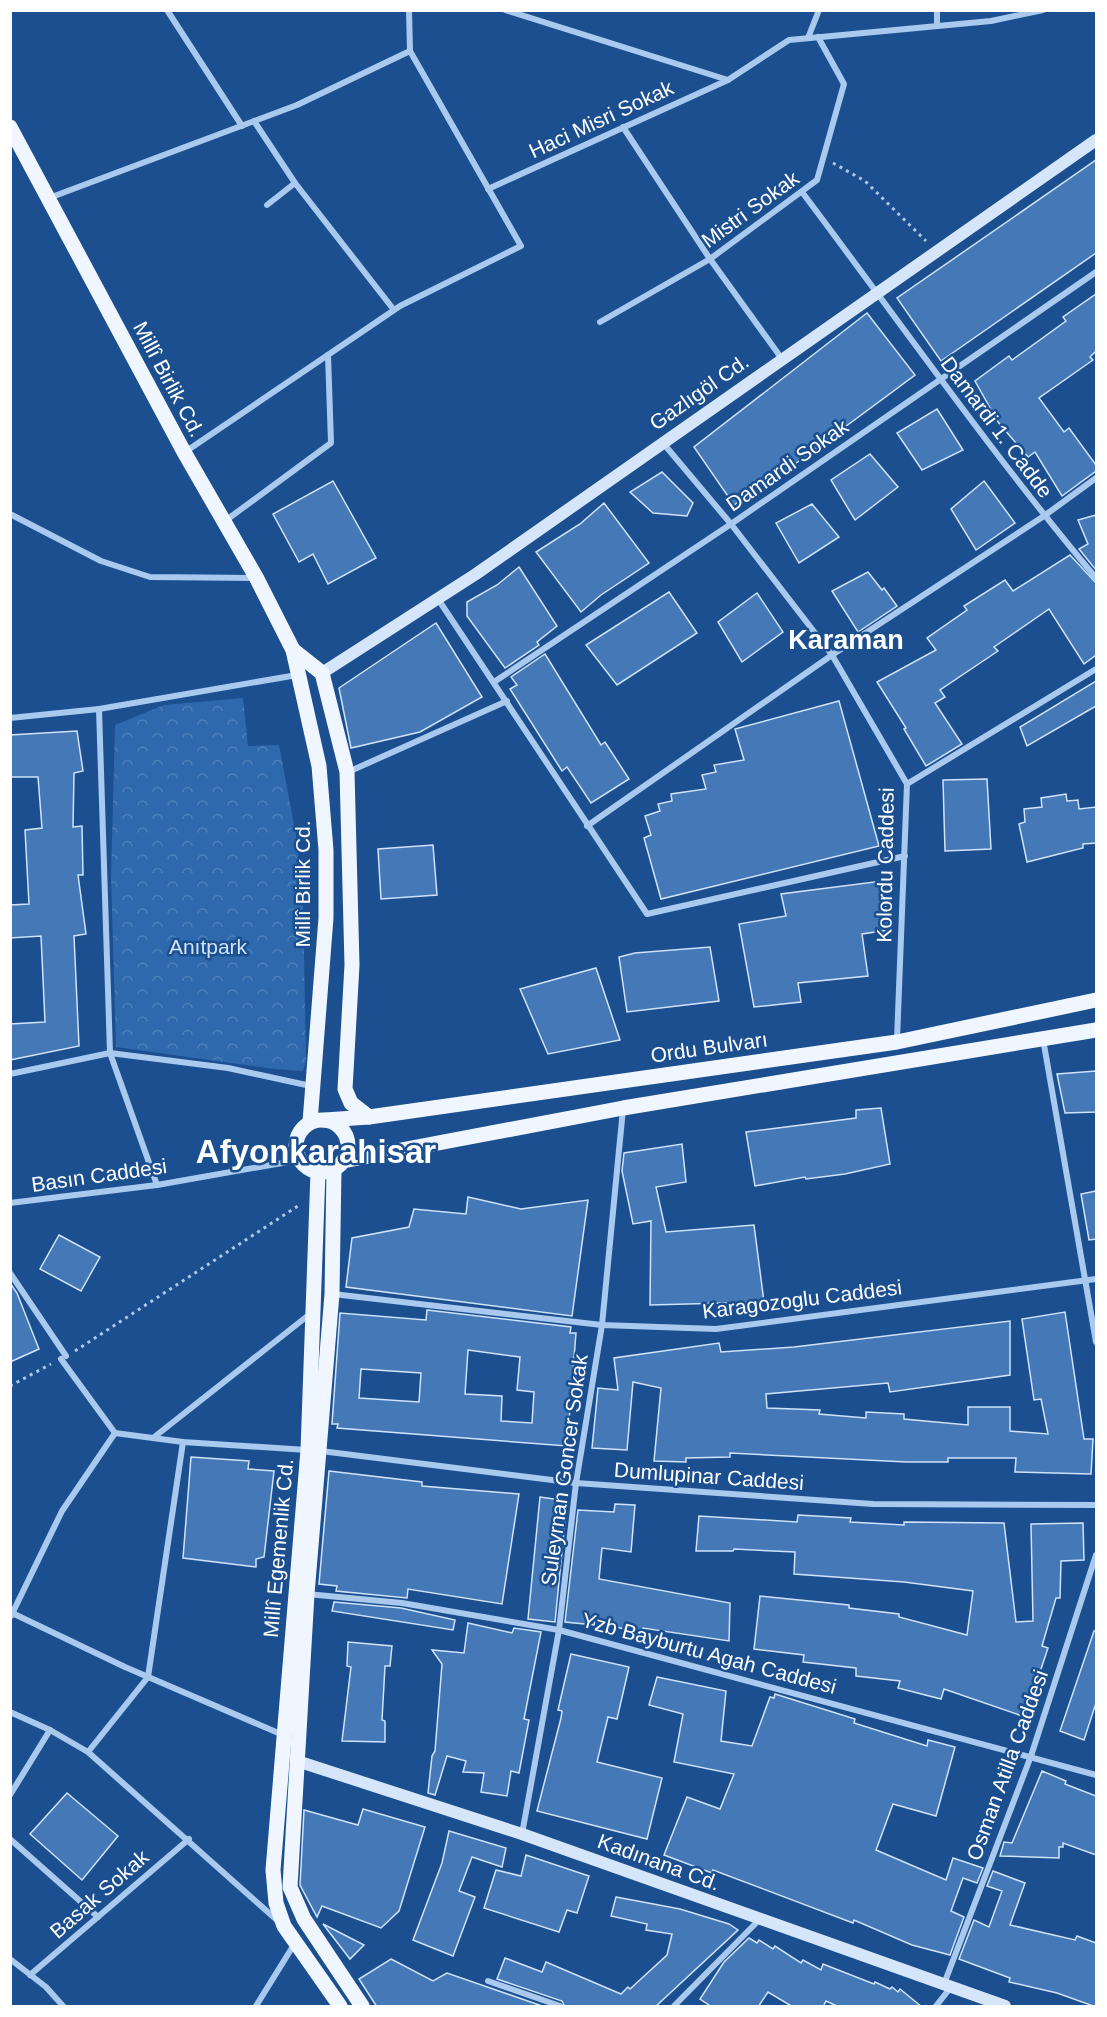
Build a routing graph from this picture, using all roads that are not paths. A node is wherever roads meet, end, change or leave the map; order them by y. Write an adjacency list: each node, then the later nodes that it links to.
1 (167, 10): 14 (street)
2 (409, 10): 11 (street)
3 (505, 10): 7 (street)
4 (937, 10): 8 (street)
5 (819, 11): 10 (street)
6 (1038, 11): 8 (street, Haci Misri Sokak)
7 (519, 12): 12 (street)
8 (937, 25): 9 (street, Haci Misri Sokak)
9 (818, 37): 10 (street, Haci Misri Sokak); 20 (street, Mistri Sokak)
10 (808, 38): 12 (street, Haci Misri Sokak)
11 (410, 51): 13 (street); 19 (street)
12 (728, 80): 16 (street, Haci Misri Sokak)
13 (254, 121): 14 (street); 18 (street)
14 (242, 126): 21 (street)
15 (10, 127): 21 (main road, Millî Birlik Cd.)
16 (623, 128): 19 (street, Haci Misri Sokak); 23 (street)
17 (1096, 140): 25 (street, Gazlıgöl Cd.)
18 (295, 183): 22 (street); 26 (street)
19 (488, 189): 26 (street)
20 (802, 192): 23 (street, Mistri Sokak); 25 (street, Damardi 1. Cadde)
21 (49, 199): 32 (main road, Millî Birlik Cd.)
22 (267, 205)
23 (710, 259): 27 (street, Mistri Sokak); 29 (street)
24 (1096, 272): 30 (street, Damardi Sokak)
25 (877, 292): 29 (street, Gazlıgöl Cd.); 30 (street, Damardi 1. Cadde)
26 (394, 310): 28 (street)
27 (600, 322)
28 (328, 355): 32 (street); 36 (street)
29 (782, 358): 31 (street, Gazlıgöl Cd.)
30 (939, 379): 35 (street, Damardi 1. Cadde); 37 (street, Damardi Sokak)
31 (663, 442): 37 (street, Kolordu Caddesi); 40 (street, Gazlıgöl Cd.)
32 (184, 452): 36 (main road, Millî Birlik Cd.)
33 (1096, 478): 35 (street)
34 (10, 514): 38 (street)
35 (1044, 516): 39 (street, Damardi 1. Cadde); 42 (street)
36 (224, 521): 38 (main road, Millî Birlik Cd.)
37 (731, 524): 42 (street, Kolordu Caddesi); 46 (street, Damardi Sokak)
38 (256, 578): 41 (main road, Millî Birlik Cd.)
39 (1096, 578)
40 (438, 599): 44 (street, Gazlıgöl Cd.); 46 (street)
41 (293, 650): 44 (main road, Millî Birlik Cd.); 45 (main road, Millî Birlik Cd.)
42 (832, 655): 51 (street, Kolordu Caddesi); 52 (street)
43 (1096, 669): 51 (street)
44 (322, 673): 45 (main road); 50 (main road)
45 (300, 674): 48 (street); 60 (main road, Millî Birlik Cd.)
46 (494, 682): 47 (street)
47 (507, 701): 50 (street); 52 (street)
48 (99, 709): 49 (street); 58 (street)
49 (10, 718)
50 (347, 772): 62 (main road)
51 (907, 784): 53 (street, Kolordu Caddesi)
52 (587, 826): 53 (street)
53 (905, 856): 57 (street, Kolordu Caddesi)
54 (1096, 1000): 57 (main road, Ordu Bulvarı)
55 (1096, 1030): 56 (main road)
56 (1043, 1039): 61 (main road); 71 (street)
57 (897, 1042): 62 (main road, Ordu Bulvarı)
58 (110, 1053): 59 (street); 60 (street); 67 (street)
59 (10, 1074)
60 (313, 1086): 63 (main road, Millî Birlik Cd.)
61 (623, 1108): 65 (main road); 74 (street, Suleyrnan Goncer Sokak)
62 (369, 1117): 63 (main road, Ordu Bulvarı)
63 (317, 1121): 64 (main road); 65 (main road)
64 (299, 1160): 66 (main road); 67 (street, Basın Caddesi)
65 (338, 1165): 66 (main road); 72 (main road, Millî Egemenlik Cd.)
66 (318, 1172): 73 (main road, Millî Egemenlik Cd.)
67 (157, 1185): 68 (street, Basın Caddesi)
68 (10, 1203)
69 (10, 1273): 76 (street)
70 (1096, 1279): 71 (street, Karagozoglu Caddesi)
71 (1087, 1280): 74 (street, Karagozoglu Caddesi); 75 (street)
72 (332, 1294): 74 (street, Karagozoglu Caddesi); 79 (main road, Millî Egemenlik Cd.)
73 (313, 1311): 77 (street); 79 (main road, Millî Egemenlik Cd.)
74 (602, 1325): 80 (street, Suleyrnan Goncer Sokak)
75 (1096, 1342)
76 (115, 1433): 77 (street, Dumlupinar Caddesi); 84 (street)
77 (153, 1438): 78 (street, Dumlupinar Caddesi)
78 (183, 1442): 79 (street, Dumlupinar Caddesi); 86 (street)
79 (314, 1450): 80 (street, Dumlupinar Caddesi); 83 (main road, Millî Egemenlik Cd.); 89 (main road, Millî Egemenlik Cd.)
80 (576, 1483): 81 (street, Dumlupinar Caddesi); 85 (street, Suleyrnan Goncer Sokak)
81 (1096, 1505)
82 (1096, 1555): 91 (street, Osman Atilla Caddesi)
83 (307, 1594): 85 (street, Yzb Bayburtu Agah Caddesi); 92 (main road, Millî Egemenlik Cd.)
84 (11, 1614): 86 (street)
85 (559, 1630): 91 (street, Yzb Bayburtu Agah Caddesi); 95 (street, Suleyrnan Goncer Sokak)
86 (148, 1677): 89 (street); 90 (street)
87 (10, 1712): 88 (street)
88 (50, 1730): 90 (street); 94 (street)
89 (283, 1735): 100 (main road, Millî Egemenlik Cd.)
90 (88, 1752): 97 (street)
91 (1031, 1756): 93 (street, Yzb Bayburtu Agah Caddesi); 105 (street, Osman Atilla Caddesi)
92 (297, 1761): 95 (street, Kadınana Cd.); 109 (main road, Millî Egemenlik Cd.)
93 (1096, 1775)
94 (10, 1795)
95 (522, 1834): 99 (street, Kadınana Cd.)
96 (10, 1839): 98 (street)
97 (189, 1839): 98 (street, Basak Sokak); 100 (street)
98 (98, 1917): 103 (street, Basak Sokak)
99 (760, 1919): 105 (street, Kadınana Cd.); 111 (street)
100 (284, 1926): 101 (main road)
101 (296, 1942): 107 (street); 108 (main road)
102 (10, 1959): 103 (street)
103 (30, 1975): 106 (street)
104 (488, 1981): 110 (street)
105 (947, 1986): 112 (street, Osman Atilla Caddesi); 113 (street, Kadınana Cd.)
106 (63, 2007)
107 (256, 2007)
108 (340, 2007)
109 (362, 2007)
110 (560, 2007)
111 (674, 2007)
112 (936, 2007)
113 (1005, 2007)

